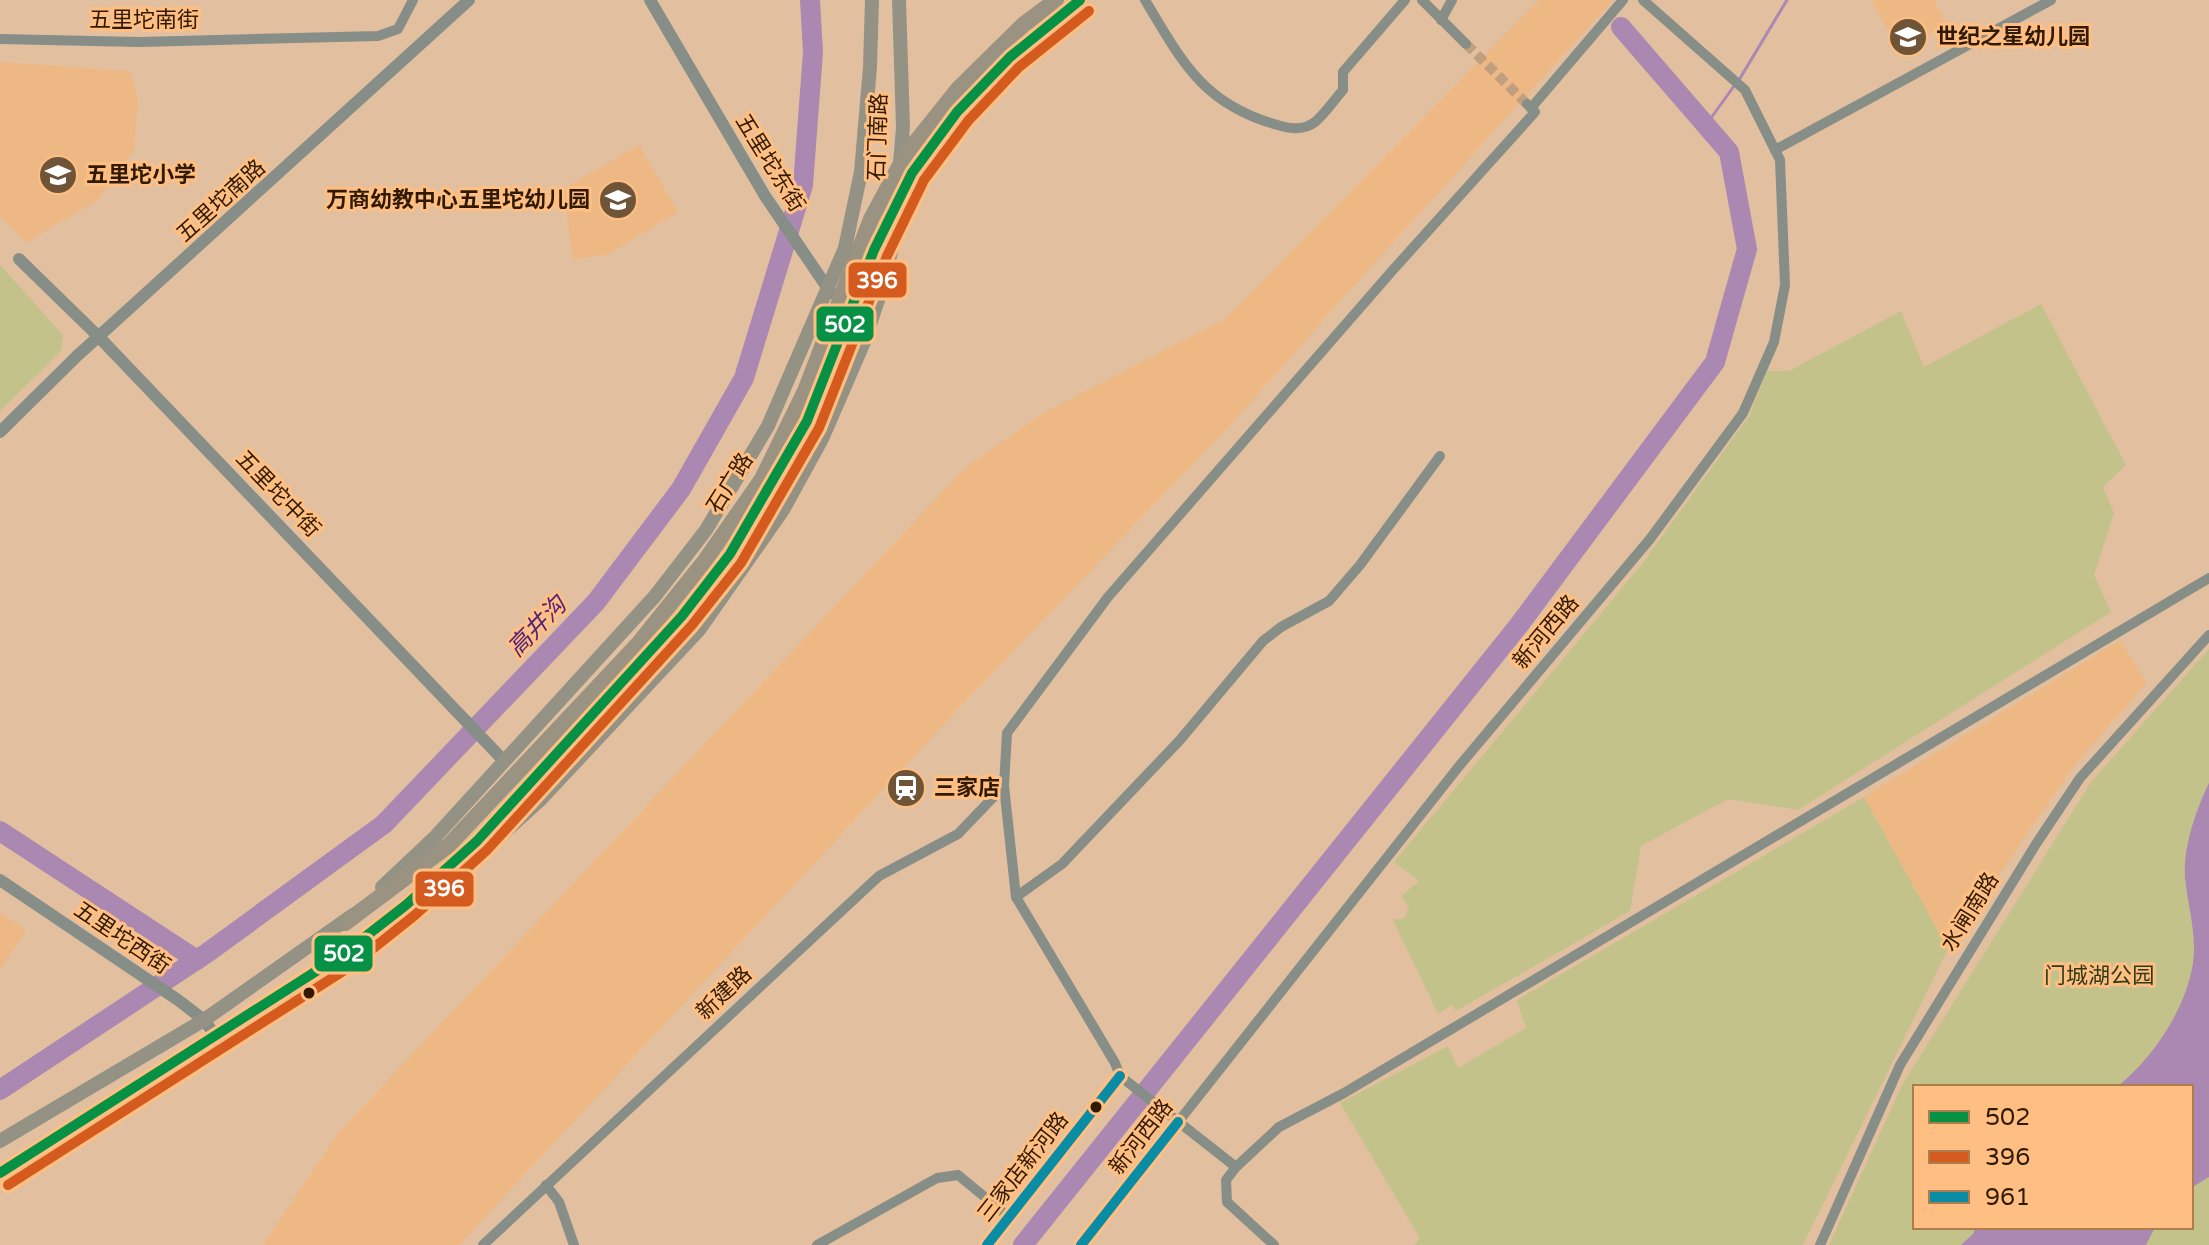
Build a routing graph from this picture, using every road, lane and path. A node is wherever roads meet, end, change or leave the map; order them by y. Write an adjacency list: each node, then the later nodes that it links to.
1 (413, 0): 16 (street, 五里坨南街)
2 (469, 0): 21 (street, 五里坨南路)
3 (650, 0): 20 (street, 五里坨东街)
4 (872, 0): 20 (main road, 石门南路)
5 (899, 0): 22 (main road, 石门南路)
6 (1056, 0): 32 (main road, 石广路, bridge)
7 (1080, 0): 31 (main road, 石广路, bridge)
8 (1145, 0): 9 (street)
9 (1405, 0)
10 (1422, 0): 15 (street)
11 (1452, 0): 15 (street)
12 (1623, 0): 28 (street)
13 (1643, 0): 18 (street, 新河西路)
14 (2051, 0): 18 (street)
15 (1441, 20): 17 (street)
16 (0, 39)
17 (1466, 44)
18 (1775, 150): 36 (street, 新河西路)
19 (19, 259): 21 (street, 五里坨中街)
20 (828, 289): 22 (street, 五里坨东街); 27 (main road, 石门南路)
21 (99, 337): 23 (street, 五里坨南路); 27 (street, 五里坨中街)
22 (864, 342): 31 (main road, 石门南路)
23 (0, 432)
24 (1440, 456): 30 (street)
25 (2209, 578): 38 (street)
26 (2209, 635): 48 (street, 水闸南路)
27 (504, 761): 32 (main road, 石门南路)
28 (1004, 786): 30 (street); 40 (street, 新建路)
29 (0, 880): 33 (street, 五里坨西街)
30 (1016, 897): 35 (street)
31 (406, 905): 34 (main road, 石门南路)
32 (345, 923): 33 (main road, 石门南路)
33 (204, 1020): 34 (street, 五里坨西街); 37 (main road, 石门南路)
34 (215, 1035): 39 (main road, 石门南路)
35 (1120, 1076): 36 (street); 41 (street, 三家店新河路)
36 (1178, 1122): 38 (street); 46 (street, 新河西路)
37 (0, 1141)
38 (1236, 1167): 47 (street)
39 (0, 1173)
40 (546, 1185): 42 (street, 新建路); 43 (street)
41 (1009, 1217): 44 (street); 45 (street, 三家店新河路)
42 (483, 1245)
43 (574, 1245)
44 (817, 1245)
45 (987, 1245)
46 (1081, 1245)
47 (1274, 1245)
48 (1820, 1245)

